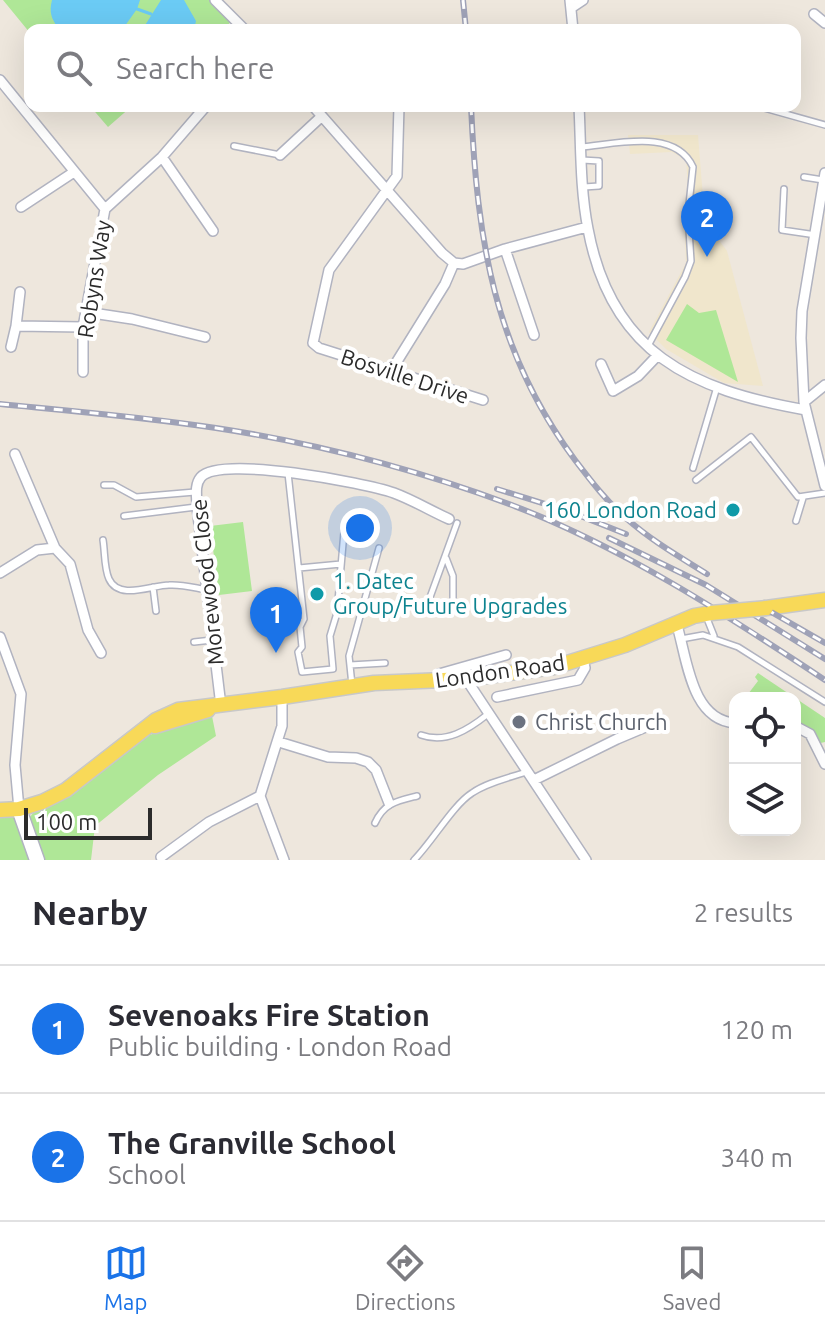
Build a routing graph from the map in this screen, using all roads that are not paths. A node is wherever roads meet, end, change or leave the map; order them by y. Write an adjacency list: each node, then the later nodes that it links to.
1 (215, 0): 6 (street)
2 (583, 0): 3 (street)
3 (571, 4): 7 (street)
4 (814, 14): 5 (street)
5 (825, 23)
6 (239, 24)
7 (573, 24)
8 (0, 80): 9 (street, Robyns Way)
9 (24, 110)
10 (26, 112): 23 (street, Robyns Way)
11 (201, 112): 21 (street)
12 (318, 112): 16 (street)
13 (399, 112): 27 (street)
14 (579, 112): 19 (street)
15 (779, 112): 17 (lane)
16 (322, 116): 20 (street); 27 (street)
17 (825, 125)
18 (234, 146): 20 (lane)
19 (581, 147): 22 (street); 43 (lane)
20 (280, 155)
21 (162, 157): 30 (street); 32 (street)
22 (582, 160): 26 (street); 26 (lane)
23 (74, 172): 29 (street); 30 (street, Robyns Way)
24 (804, 177): 25 (lane)
25 (824, 177): 33 (street)
26 (584, 187): 31 (street)
27 (387, 189): 35 (street); 46 (street, Bosville Drive)
28 (784, 189): 33 (lane)
29 (21, 207)
30 (105, 209): 37 (street, Robyns Way)
31 (587, 227): 34 (street); 43 (street)
32 (213, 231)
33 (817, 235): 51 (street)
34 (505, 249): 35 (street); 40 (street)
35 (454, 263): 46 (street)
36 (20, 292): 38 (street)
37 (86, 312): 39 (street, Robyns Way); 41 (street)
38 (16, 326): 39 (street); 42 (street)
39 (83, 327): 47 (street, Robyns Way)
40 (534, 335)
41 (205, 337)
42 (11, 347)
43 (647, 348): 44 (street)
44 (657, 356): 45 (street); 49 (street)
45 (601, 364)
46 (391, 371): 50 (street, Bosville Drive)
47 (83, 372)
48 (825, 385): 51 (street)
49 (717, 386): 51 (street); 54 (lane)
50 (483, 400)
51 (805, 406): 53 (street)
52 (15, 454): 68 (street)
53 (822, 465): 58 (street)
54 (693, 468)
55 (288, 473): 59 (street, Morewood Close); 64 (street, Morewood Close); 72 (lane)
56 (696, 480): 61 (lane)
57 (104, 485): 59 (lane)
58 (825, 486)
59 (197, 492): 62 (street, Morewood Close)
60 (825, 493): 61 (lane)
61 (803, 498): 65 (lane)
62 (197, 507): 63 (lane); 75 (street, Morewood Close)
63 (124, 516)
64 (453, 521): 70 (lane)
65 (796, 521)
66 (361, 536): 71 (lane)
67 (103, 540): 74 (lane)
68 (55, 548): 73 (street); 85 (street)
69 (379, 548): 89 (lane)
70 (446, 558): 70 (lane)
71 (341, 564): 72 (lane); 72 (lane)
72 (299, 568)
73 (0, 573)
74 (153, 587): 75 (lane); 77 (lane)
75 (208, 590): 83 (street, Morewood Close)
76 (825, 600): 78 (main road, London Road, bridge)
77 (156, 611)
78 (708, 614): 79 (main road, London Road); 81 (lane)
79 (676, 622): 82 (street); 87 (main road, London Road)
80 (0, 637): 108 (street)
81 (714, 637): 82 (lane); 95 (lane)
82 (681, 639): 99 (street)
83 (213, 640): 84 (lane); 96 (street, Morewood Close)
84 (194, 642)
85 (101, 653)
86 (506, 655): 91 (street)
87 (583, 658): 90 (main road, London Road); 94 (street)
88 (385, 663): 89 (lane)
89 (350, 665): 92 (lane)
90 (466, 679): 91 (main road, London Road); 97 (street)
91 (434, 682): 92 (main road, London Road)
92 (352, 686): 93 (main road, London Road)
93 (282, 697): 96 (main road, London Road); 102 (street)
94 (497, 697)
95 (825, 702)
96 (218, 706): 108 (main road, London Road)
97 (488, 714): 101 (lane); 104 (street)
98 (662, 720): 104 (street)
99 (729, 722)
100 (801, 729): 103 (street)
101 (421, 735)
102 (279, 742): 105 (street); 107 (street)
103 (825, 764)
104 (531, 776): 112 (street); 115 (lane)
105 (260, 796): 111 (street); 114 (street)
106 (417, 796): 107 (lane)
107 (389, 803): 110 (lane)
108 (19, 809): 109 (main road, London Road); 113 (street)
109 (0, 810)
110 (375, 823)
111 (161, 857)
112 (584, 857): 116 (lane)
113 (37, 860)
114 (284, 860)
115 (414, 860)
116 (572, 860)

